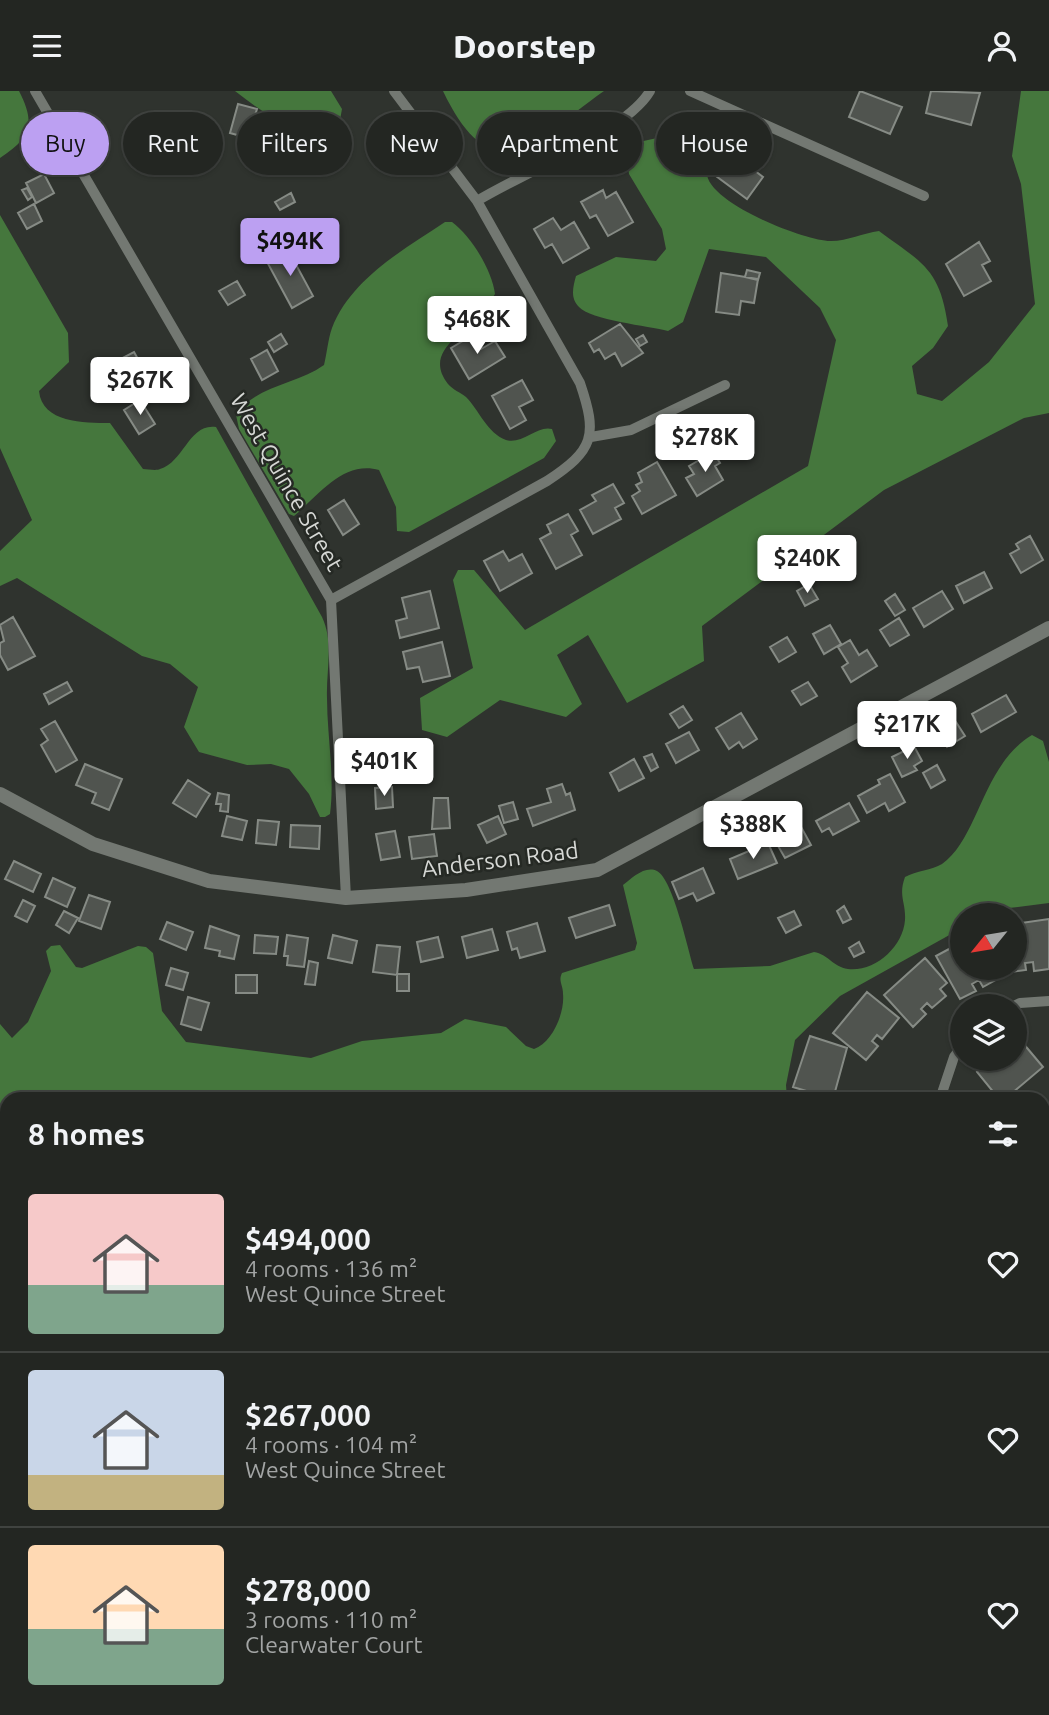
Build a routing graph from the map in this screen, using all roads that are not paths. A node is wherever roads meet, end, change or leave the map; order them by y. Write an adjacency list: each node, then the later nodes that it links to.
1 (34, 91): 9 (street, West Quince Street)
2 (394, 91): 6 (street)
3 (650, 91): 6 (street)
4 (690, 91): 5 (street)
5 (924, 196)
6 (477, 201): 8 (street)
7 (725, 385): 8 (street)
8 (591, 437): 9 (street)
9 (331, 600): 12 (street, West Quince Street)
10 (1049, 628): 12 (street, Anderson Road)
11 (0, 794): 12 (street, Anderson Road)
12 (346, 898)
13 (1049, 1001): 14 (street)
14 (1027, 1004)
15 (950, 1069): 16 (street)
16 (942, 1092)

